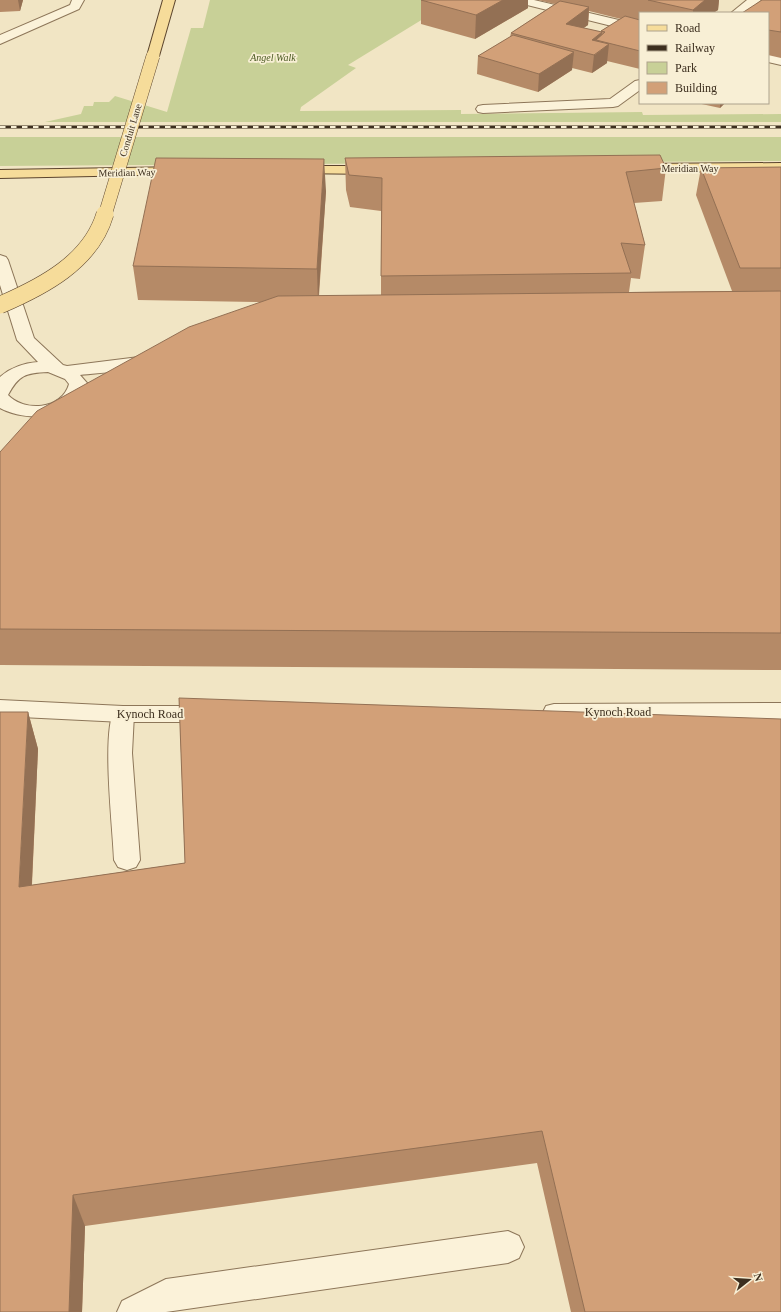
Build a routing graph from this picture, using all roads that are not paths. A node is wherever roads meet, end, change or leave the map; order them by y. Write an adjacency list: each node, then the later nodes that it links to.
1 (78, 0): 7 (street)
2 (169, 0): 19 (main road, Conduit Lane, bridge)
3 (519, 0): 6 (street)
4 (755, 0): 5 (street)
5 (737, 12)
6 (639, 29)
7 (0, 40)
8 (769, 58): 9 (street)
9 (781, 61)
10 (639, 85): 11 (street)
11 (483, 109)
12 (781, 167): 13 (main road, Meridian Way)
13 (618, 168)
14 (276, 170): 15 (main road)
15 (388, 170)
16 (198, 171): 17 (main road, Meridian Way)
17 (0, 174)
18 (0, 260): 20 (street)
19 (0, 305)
20 (26, 340): 22 (street); 23 (street)
21 (166, 354): 22 (street)
22 (61, 369): 23 (street); 24 (street)
23 (0, 392): 24 (street)
24 (56, 407): 25 (street)
25 (31, 427)
26 (0, 708): 29 (street, Kynoch Road)
27 (781, 711): 28 (street, Kynoch Road)
28 (537, 712)
29 (123, 714): 30 (street, Kynoch Road); 31 (street)
30 (235, 714)
31 (127, 860)
32 (508, 1247): 33 (street)
33 (133, 1312)

